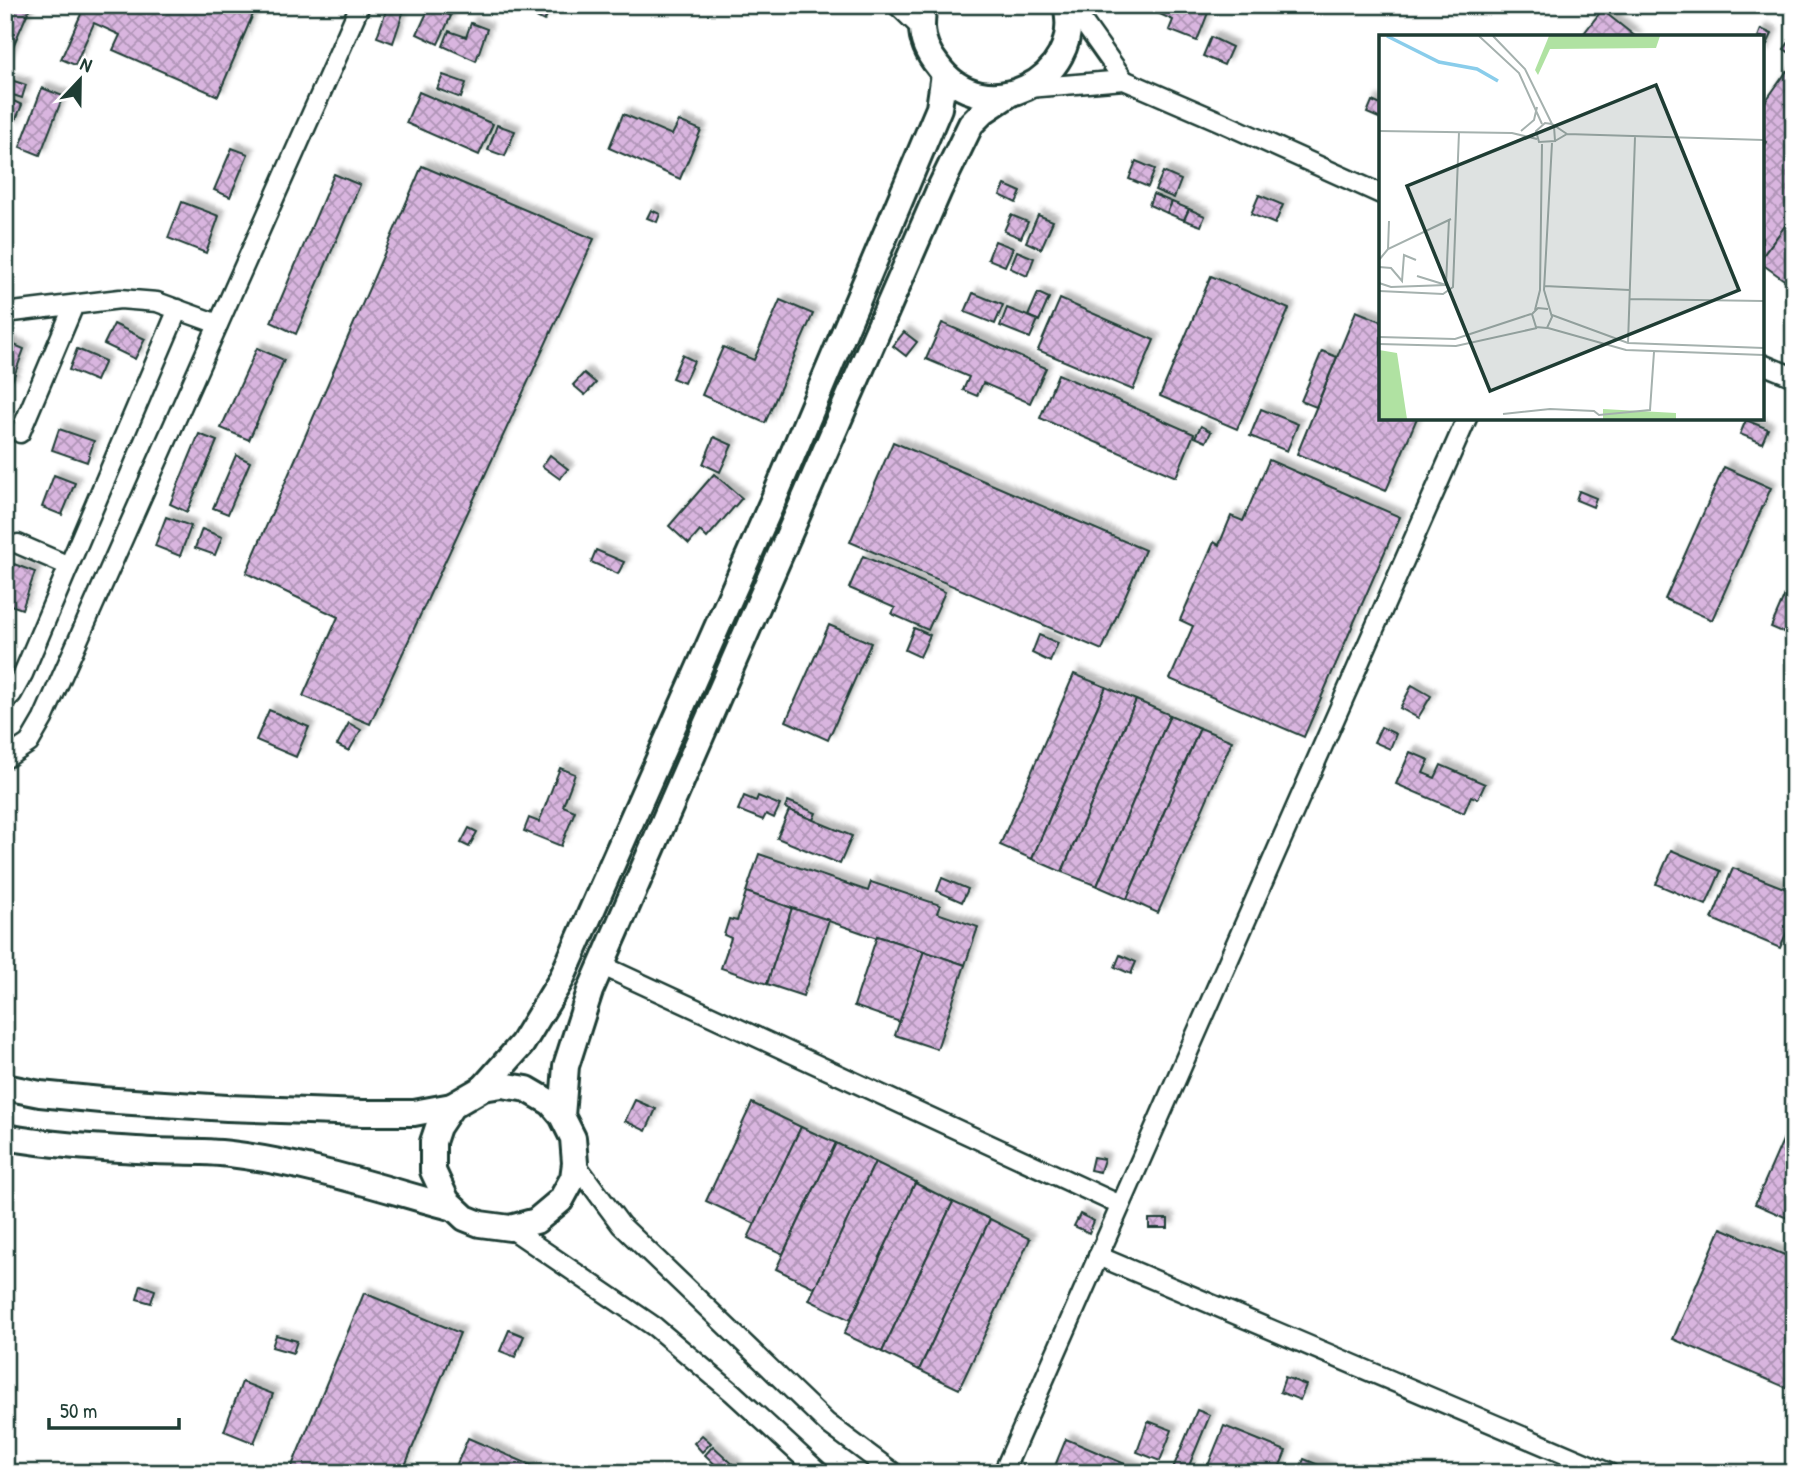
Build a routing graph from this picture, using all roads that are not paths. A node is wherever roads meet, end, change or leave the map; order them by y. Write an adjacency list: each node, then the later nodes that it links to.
1 (360, 5): 12 (street)
2 (897, 5): 4 (street)
3 (1069, 5): 6 (street); 7 (street)
4 (923, 17): 5 (street)
5 (944, 75): 7 (street); 23 (street)
6 (1124, 80): 7 (street); 8 (street)
7 (1018, 91): 21 (street)
8 (1379, 193)
9 (74, 305): 10 (street); 11 (street); 16 (street)
10 (178, 309): 12 (street); 18 (street)
11 (5, 313)
12 (218, 324): 20 (street)
13 (1764, 365): 14 (street)
14 (1794, 377)
15 (1466, 420): 28 (street)
16 (20, 433)
17 (18, 544): 18 (street)
18 (69, 566): 19 (street)
19 (5, 701)
20 (5, 759)
21 (601, 965): 25 (street); 28 (street)
22 (5, 1087): 24 (street)
23 (483, 1088): 24 (street); 25 (street)
24 (452, 1106): 29 (street)
25 (562, 1116): 27 (street)
26 (5, 1137): 29 (street)
27 (575, 1163): 30 (street); 33 (street)
28 (1120, 1205): 31 (street)
29 (454, 1208): 30 (street)
30 (510, 1228): 32 (street)
31 (1098, 1256): 34 (street); 35 (street)
32 (820, 1473)
33 (894, 1473)
34 (1003, 1473)
35 (1609, 1473)

